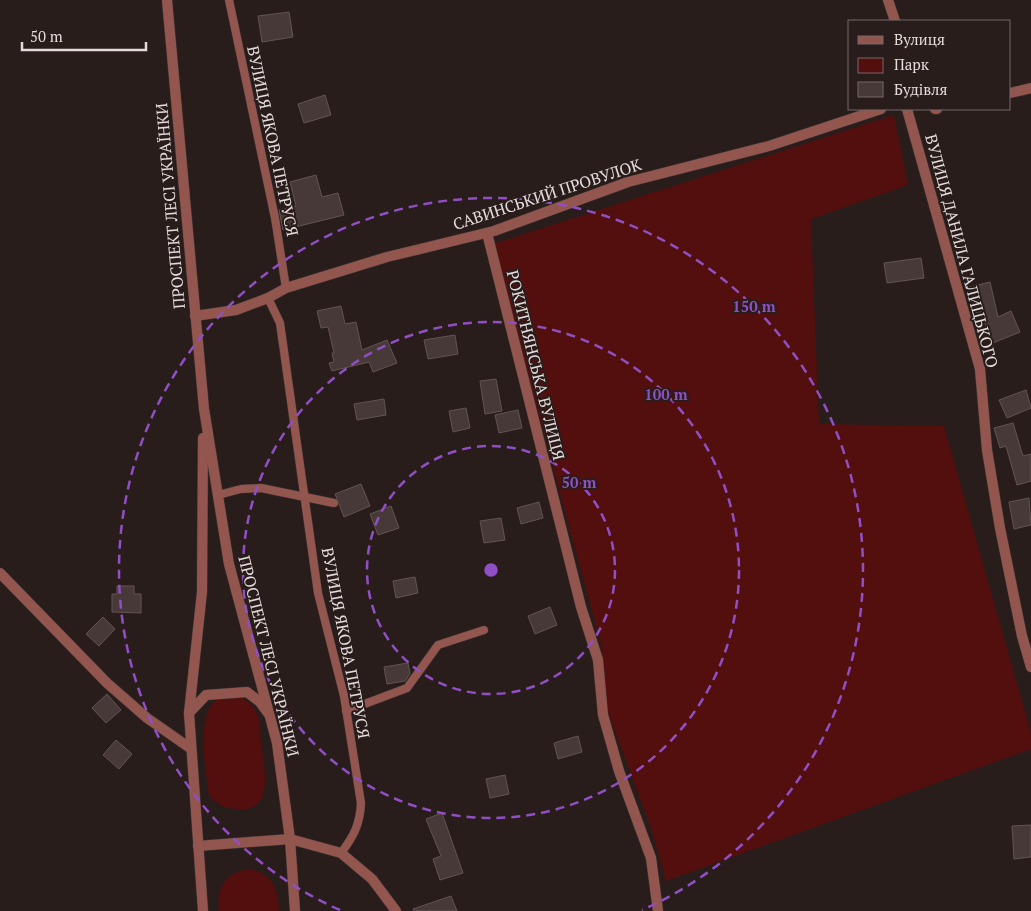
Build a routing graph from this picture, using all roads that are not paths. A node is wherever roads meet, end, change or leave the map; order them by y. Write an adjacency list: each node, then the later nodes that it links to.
1 (167, 0): 12 (street, ПРОСПЕКТ ЛЕСІ УКРАЇНКИ)
2 (229, 0): 10 (lane, ВУЛИЦЯ ЯКОВА ПЕТРУСЯ)
3 (888, 0): 4 (street)
4 (895, 20)
5 (1031, 88): 6 (street)
6 (1011, 93)
7 (878, 110): 9 (street, САВИНСЬКИЙ ПРОВУЛОК)
8 (907, 110): 19 (street, ВУЛИЦЯ ДАНИЛА ГАЛИЦЬКОГО)
9 (487, 233): 10 (street, САВИНСЬКИЙ ПРОВУЛОК); 30 (street, РОКИТНЯНСЬКА ВУЛИЦЯ)
10 (286, 288): 11 (street, САВИНСЬКИЙ ПРОВУЛОК)
11 (268, 298): 12 (street, САВИНСЬКИЙ ПРОВУЛОК); 15 (lane, ВУЛИЦЯ ЯКОВА ПЕТРУСЯ)
12 (194, 316): 13 (street, ПРОСПЕКТ ЛЕСІ УКРАЇНКИ)
13 (204, 409): 14 (street, ПРОСПЕКТ ЛЕСІ УКРАЇНКИ); 21 (street, ПРОСПЕКТ ЛЕСІ УКРАЇНКИ)
14 (218, 496): 15 (lane); 22 (street, ПРОСПЕКТ ЛЕСІ УКРАЇНКИ)
15 (305, 497): 16 (lane); 20 (lane, ВУЛИЦЯ ЯКОВА ПЕТРУСЯ)
16 (334, 503)
17 (0, 573): 23 (street)
18 (484, 630): 20 (lane)
19 (1031, 666)
20 (346, 711): 26 (lane, ВУЛИЦЯ ЯКОВА ПЕТРУСЯ)
21 (189, 713): 22 (street); 23 (street, ПРОСПЕКТ ЛЕСІ УКРАЇНКИ)
22 (272, 718): 24 (street, ПРОСПЕКТ ЛЕСІ УКРАЇНКИ)
23 (190, 748): 25 (street, ПРОСПЕКТ ЛЕСІ УКРАЇНКИ)
24 (290, 839): 25 (street); 26 (street); 28 (street, ПРОСПЕКТ ЛЕСІ УКРАЇНКИ)
25 (198, 846): 27 (street, ПРОСПЕКТ ЛЕСІ УКРАЇНКИ)
26 (341, 853): 29 (street)
27 (202, 911)
28 (294, 911)
29 (396, 911)
30 (658, 911)

